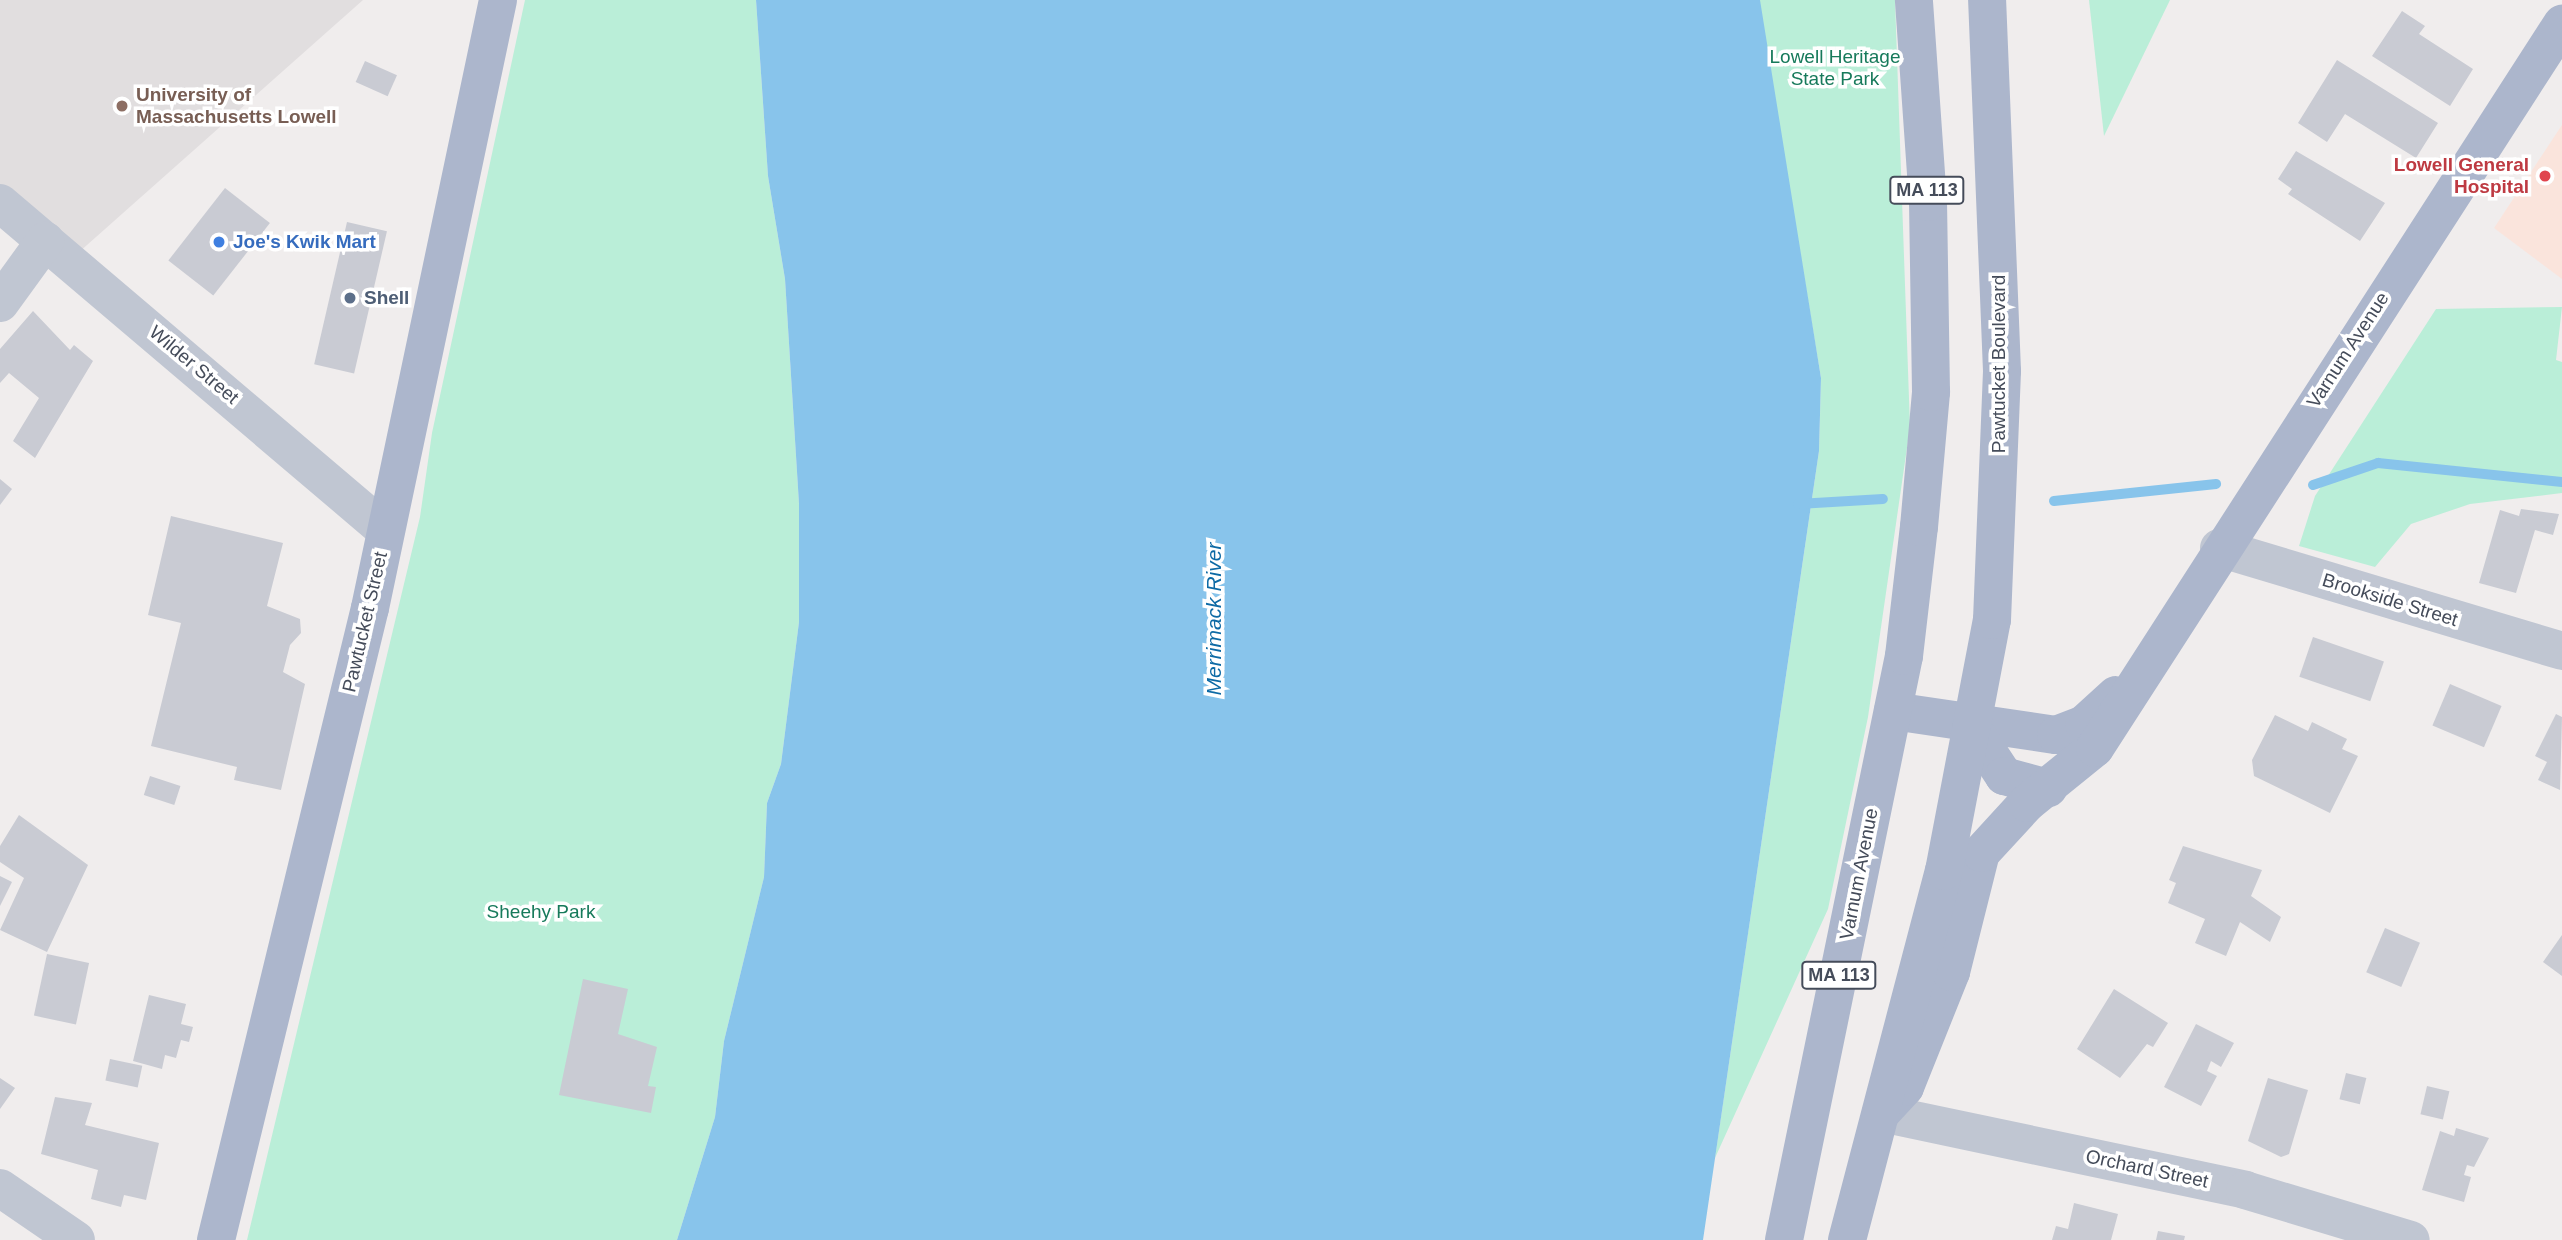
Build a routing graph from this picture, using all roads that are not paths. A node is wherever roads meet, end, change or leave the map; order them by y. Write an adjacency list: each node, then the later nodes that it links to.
1 (498, 0): 8 (main road, Pawtucket Street)
2 (1914, 0): 12 (main road, MA 113)
3 (1987, 0): 13 (main road, Pawtucket Boulevard)
4 (2562, 24): 9 (main road, Varnum Avenue)
5 (0, 204): 6 (street, Wilder Street)
6 (45, 241): 7 (street); 8 (street, Wilder Street)
7 (0, 303)
8 (385, 530): 18 (main road, Pawtucket Street)
9 (2219, 548): 10 (street, Brookside Street); 11 (main road, Varnum Avenue)
10 (2562, 651)
11 (2135, 677): 13 (main road, Varnum Avenue); 14 (main road, Varnum Avenue)
12 (1893, 710): 13 (main road, Varnum Avenue); 19 (main road, Varnum Avenue / MA 113)
13 (1971, 726): 14 (main road); 15 (main road, Varnum Avenue)
14 (2048, 788): 15 (main road, Varnum Avenue)
15 (1881, 1113): 20 (main road, Varnum Avenue); 21 (street, Orchard Street)
16 (0, 1188): 17 (street)
17 (76, 1240)
18 (216, 1240)
19 (1784, 1240)
20 (1847, 1240)
21 (2411, 1240)

